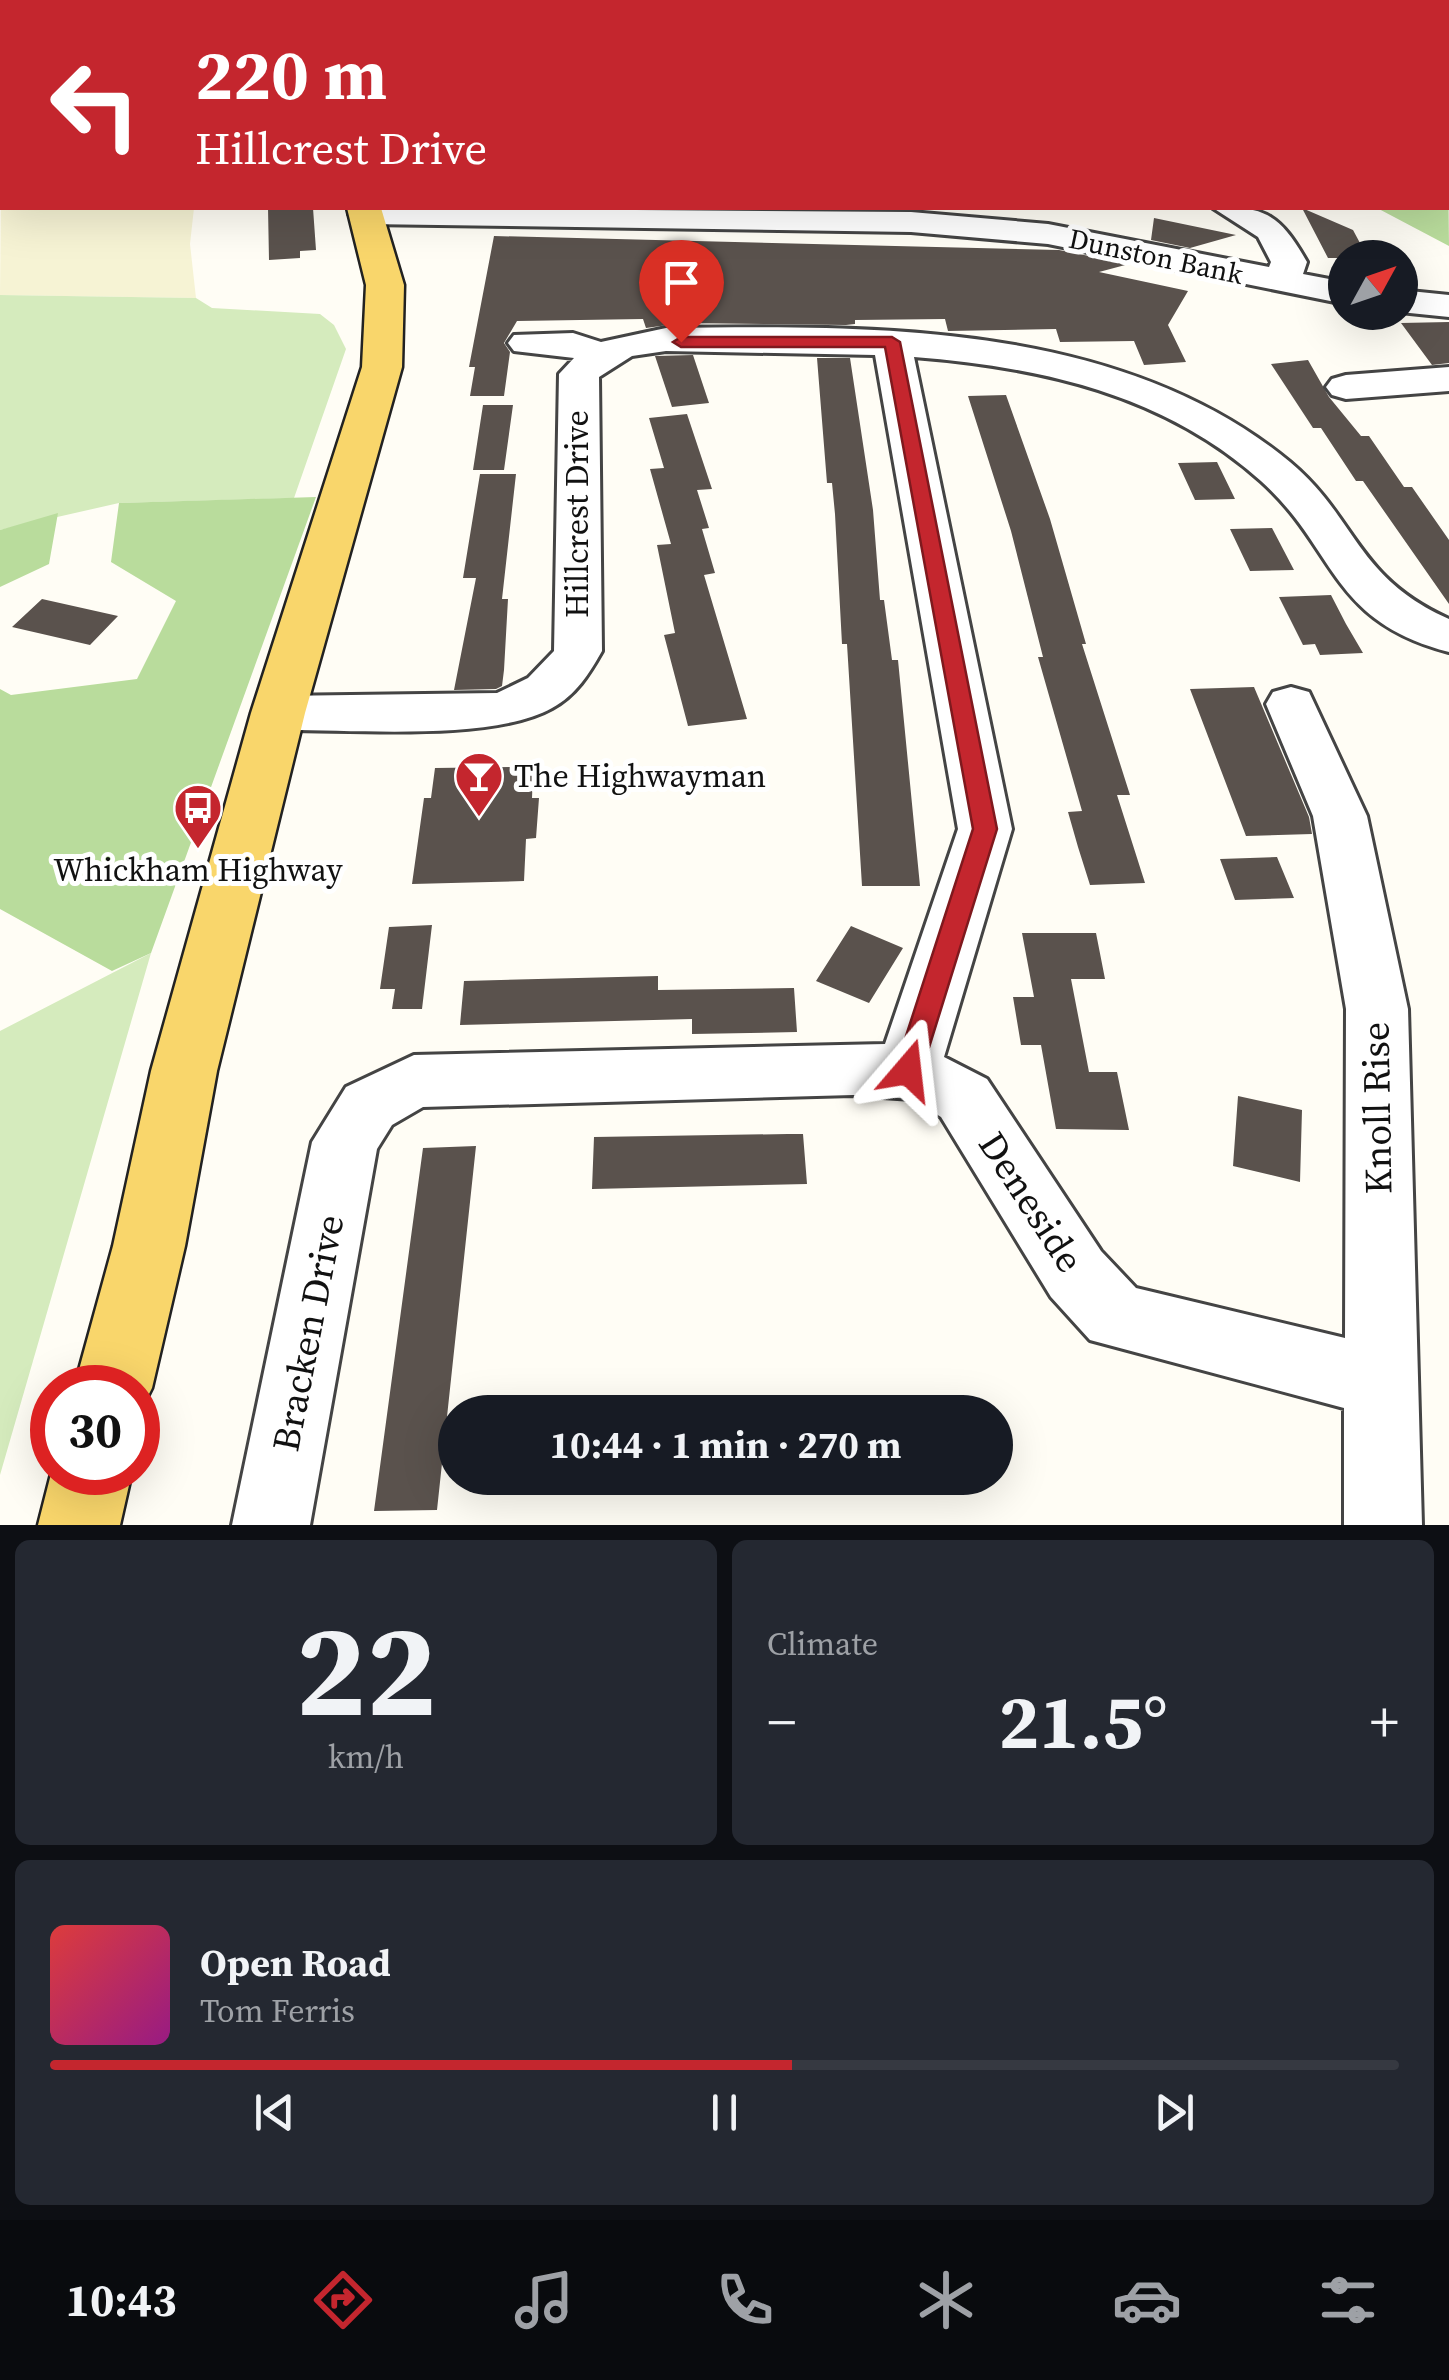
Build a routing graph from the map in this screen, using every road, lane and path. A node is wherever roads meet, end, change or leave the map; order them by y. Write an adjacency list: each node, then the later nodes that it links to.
1 (1234, 210): 4 (street)
2 (365, 211): 3 (street, Dunston Bank); 15 (main road)
3 (911, 215): 4 (street, Dunston Bank)
4 (1282, 282): 5 (street, Dunston Bank)
5 (1328, 290)
6 (1418, 303): 7 (street)
7 (1449, 306)
8 (892, 342): 10 (street); 13 (street); 16 (street)
9 (528, 343): 10 (street)
10 (597, 354): 15 (street, Hillcrest Drive)
11 (1449, 379): 12 (street)
12 (1346, 388)
13 (1449, 637)
14 (1292, 704): 19 (street, Knoll Rise)
15 (278, 713): 18 (main road)
16 (908, 1070): 17 (street, Deneside); 19 (street, Deneside)
17 (345, 1142): 22 (street, Bracken Drive)
18 (119, 1365)
19 (1380, 1382): 23 (street, Knoll Rise)
20 (86, 1495): 21 (main road)
21 (79, 1525)
22 (271, 1525)
23 (1383, 1525)

